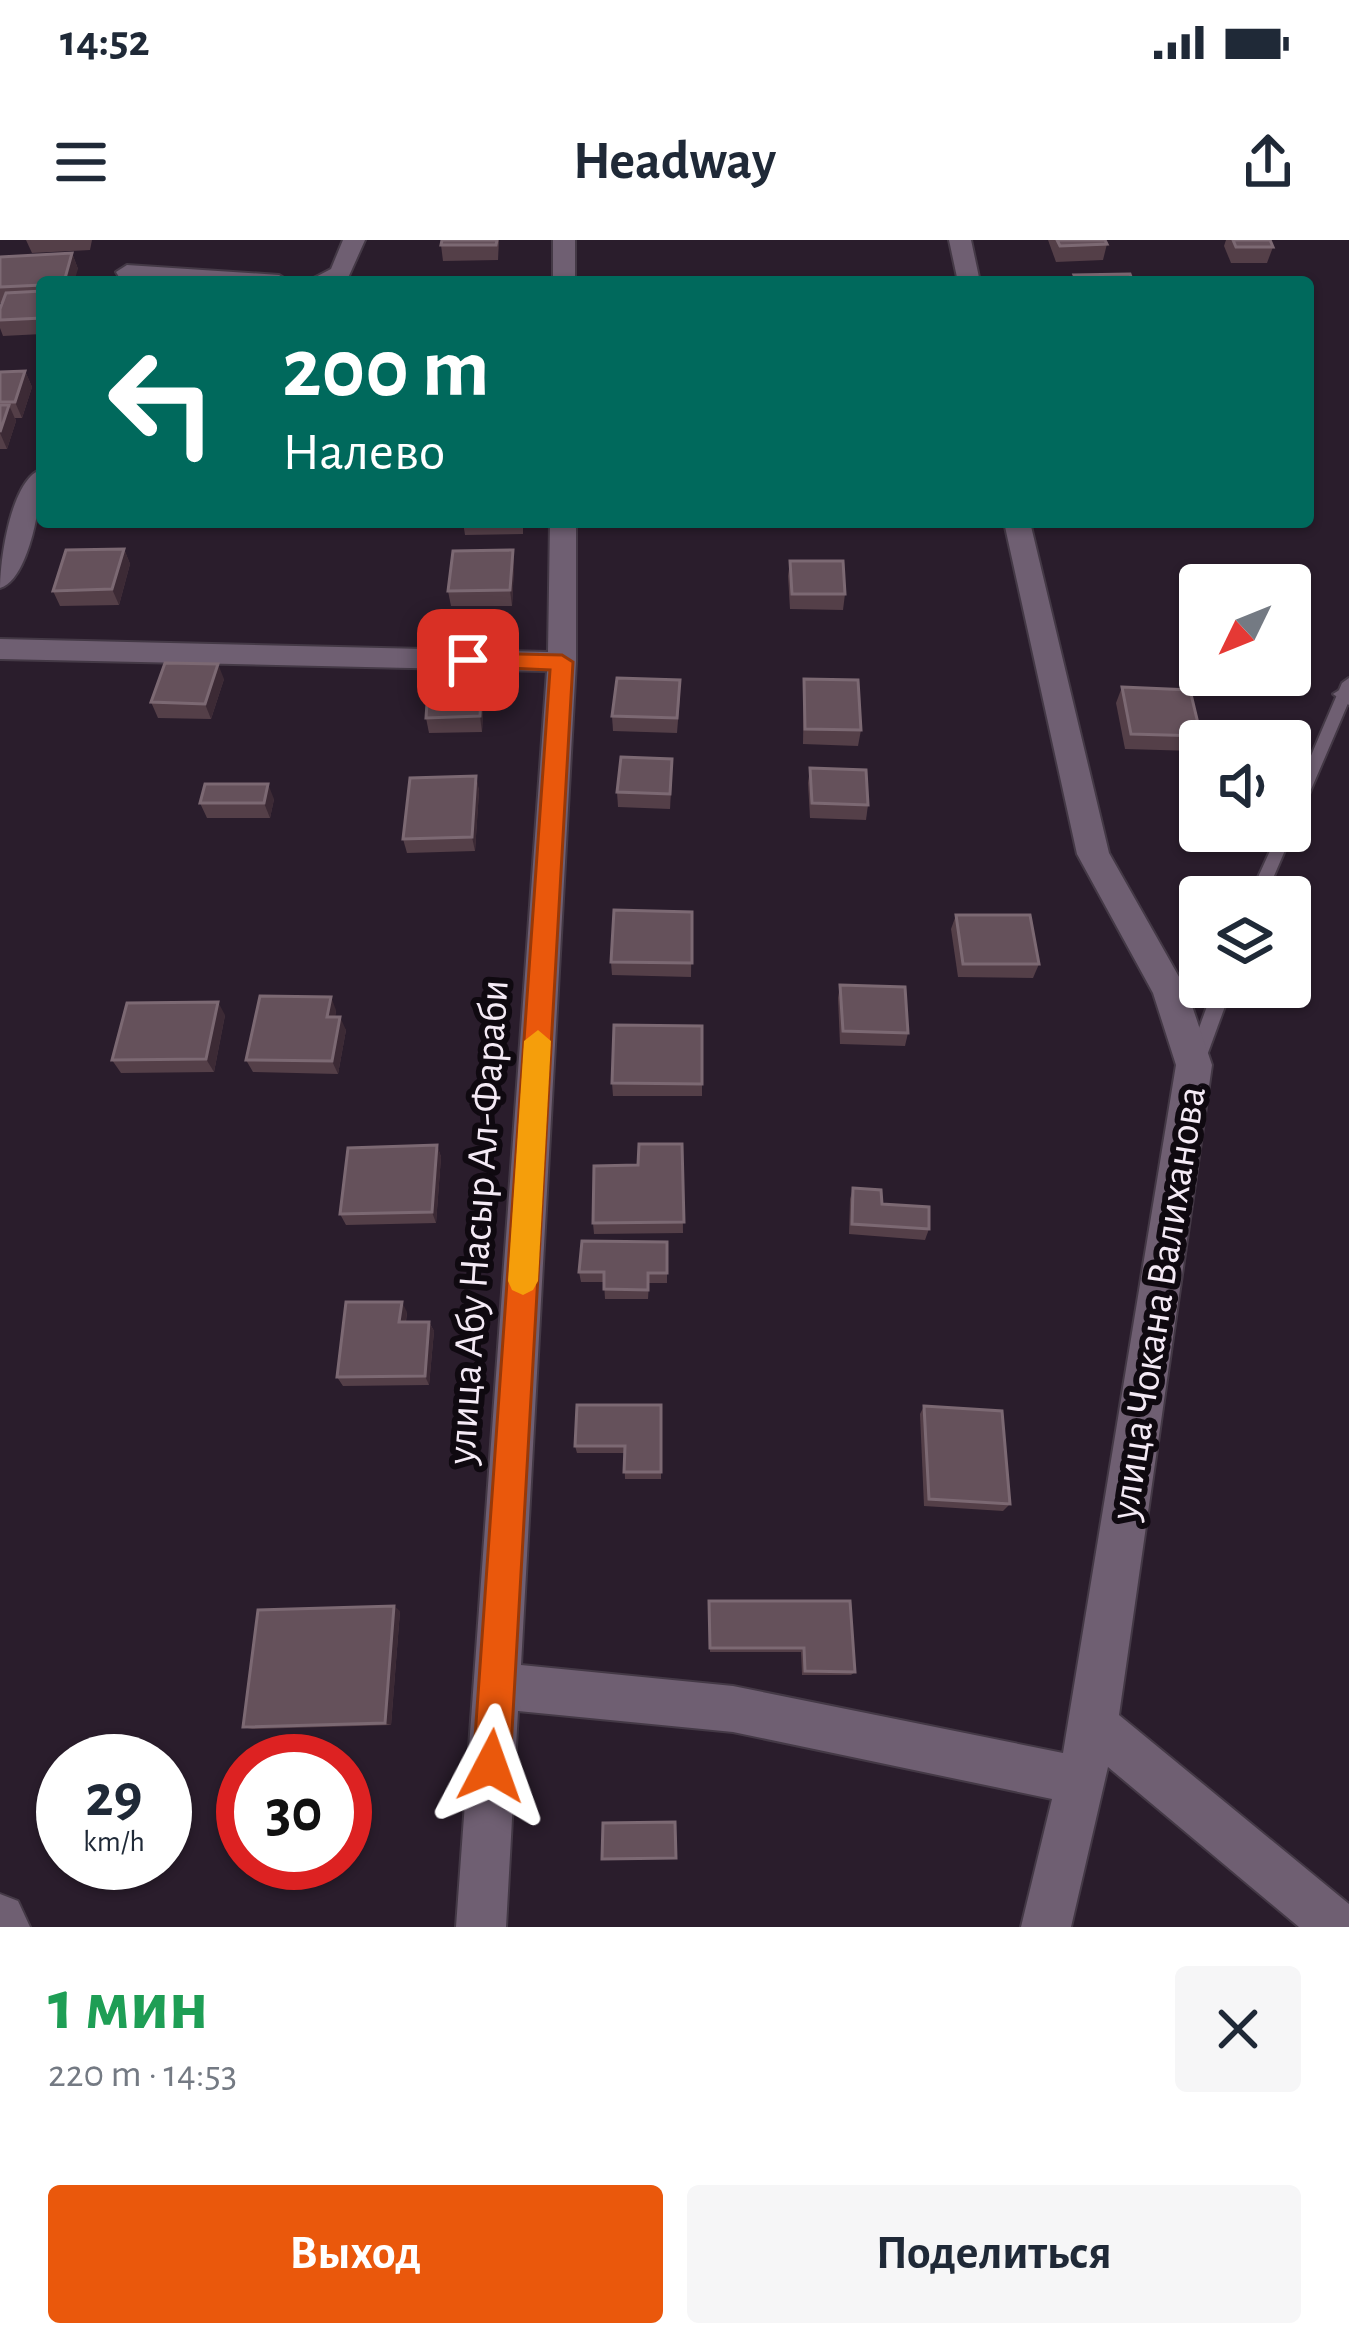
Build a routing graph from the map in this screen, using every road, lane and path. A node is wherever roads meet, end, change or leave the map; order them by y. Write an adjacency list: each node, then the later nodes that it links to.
1 (140, 240): 5 (street)
2 (354, 240): 6 (street)
3 (564, 240): 7 (street)
4 (960, 240): 8 (street)
5 (125, 276)
6 (332, 276)
7 (564, 276)
8 (968, 276)
9 (36, 492): 12 (street)
10 (563, 528): 14 (street, улица Абу Насыр Ал-Фараби)
11 (1018, 528): 19 (street, улица Чокана Валиханова)
12 (0, 579)
13 (0, 649): 14 (street)
14 (562, 662): 20 (street, улица Абу Насыр Ал-Фараби)
15 (1349, 683): 16 (lane)
16 (1348, 694): 17 (lane)
17 (1311, 776)
18 (1215, 1008): 19 (lane)
19 (1194, 1065): 21 (street, улица Чокана Валиханова)
20 (497, 1686): 22 (street); 25 (street, улица Абу Насыр Ал-Фараби)
21 (1094, 1725): 22 (street, улица Чокана Валиханова); 27 (street)
22 (1081, 1781): 26 (street, улица Чокана Валиханова)
23 (0, 1919): 24 (street)
24 (5, 1927)
25 (481, 1927)
26 (1046, 1927)
27 (1338, 1927)

